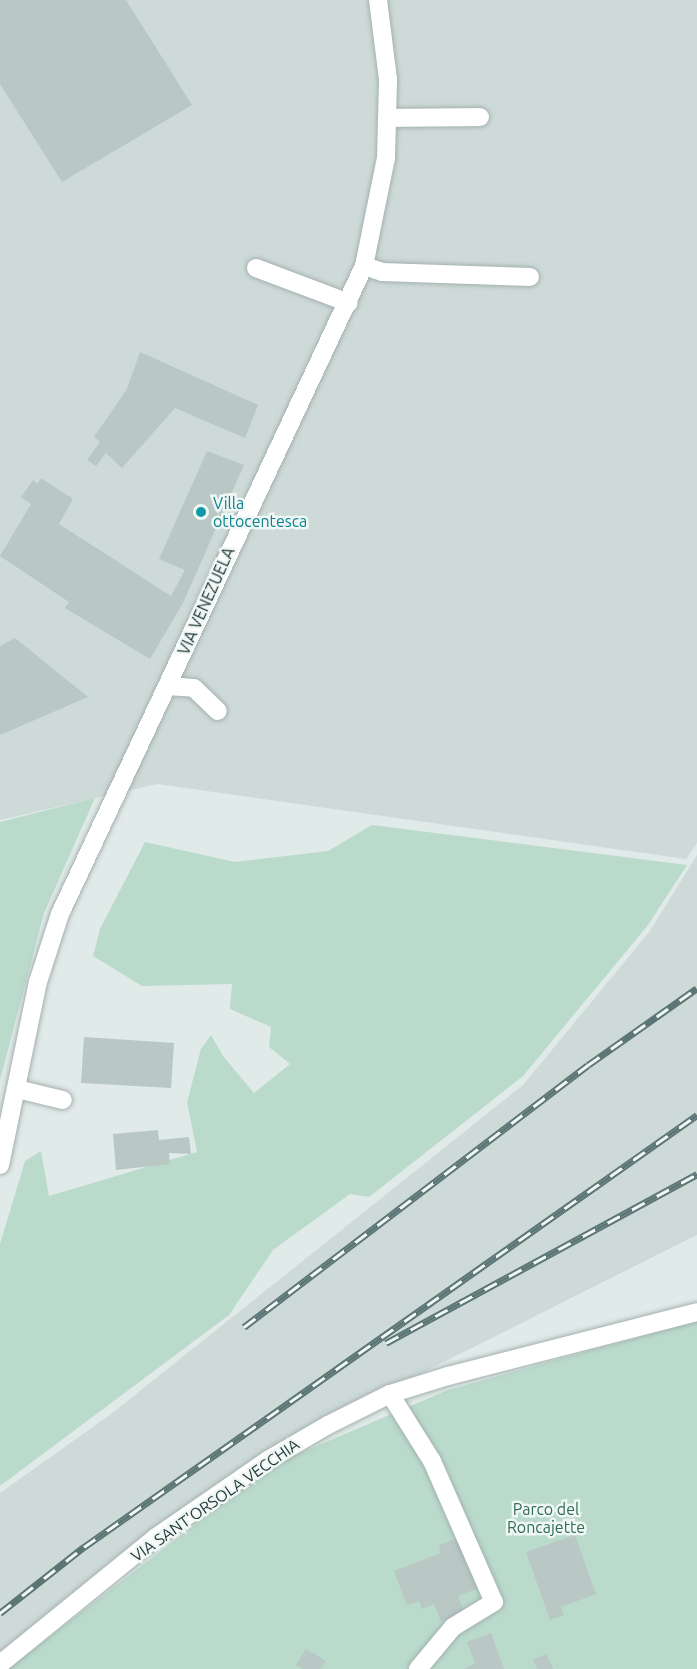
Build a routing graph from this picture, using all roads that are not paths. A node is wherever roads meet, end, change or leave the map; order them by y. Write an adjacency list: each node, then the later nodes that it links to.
1 (378, 0): 3 (street, VIA VENEZUELA)
2 (480, 117): 3 (street)
3 (387, 118): 4 (street, VIA VENEZUELA)
4 (364, 266): 6 (street); 7 (street, VIA VENEZUELA)
5 (256, 268): 7 (street)
6 (530, 277)
7 (349, 303): 8 (street, VIA VENEZUELA)
8 (167, 686): 9 (street); 10 (street, VIA VENEZUELA)
9 (218, 711)
10 (17, 1089): 11 (street); 12 (street, VIA VENEZUELA)
11 (63, 1100)
12 (0, 1165)
13 (697, 1312): 14 (street, VIA SANT'ORSOLA VECCHIA)
14 (390, 1395): 15 (street, VIA SANT'ORSOLA VECCHIA); 16 (street)
15 (0, 1664)
16 (418, 1669)

